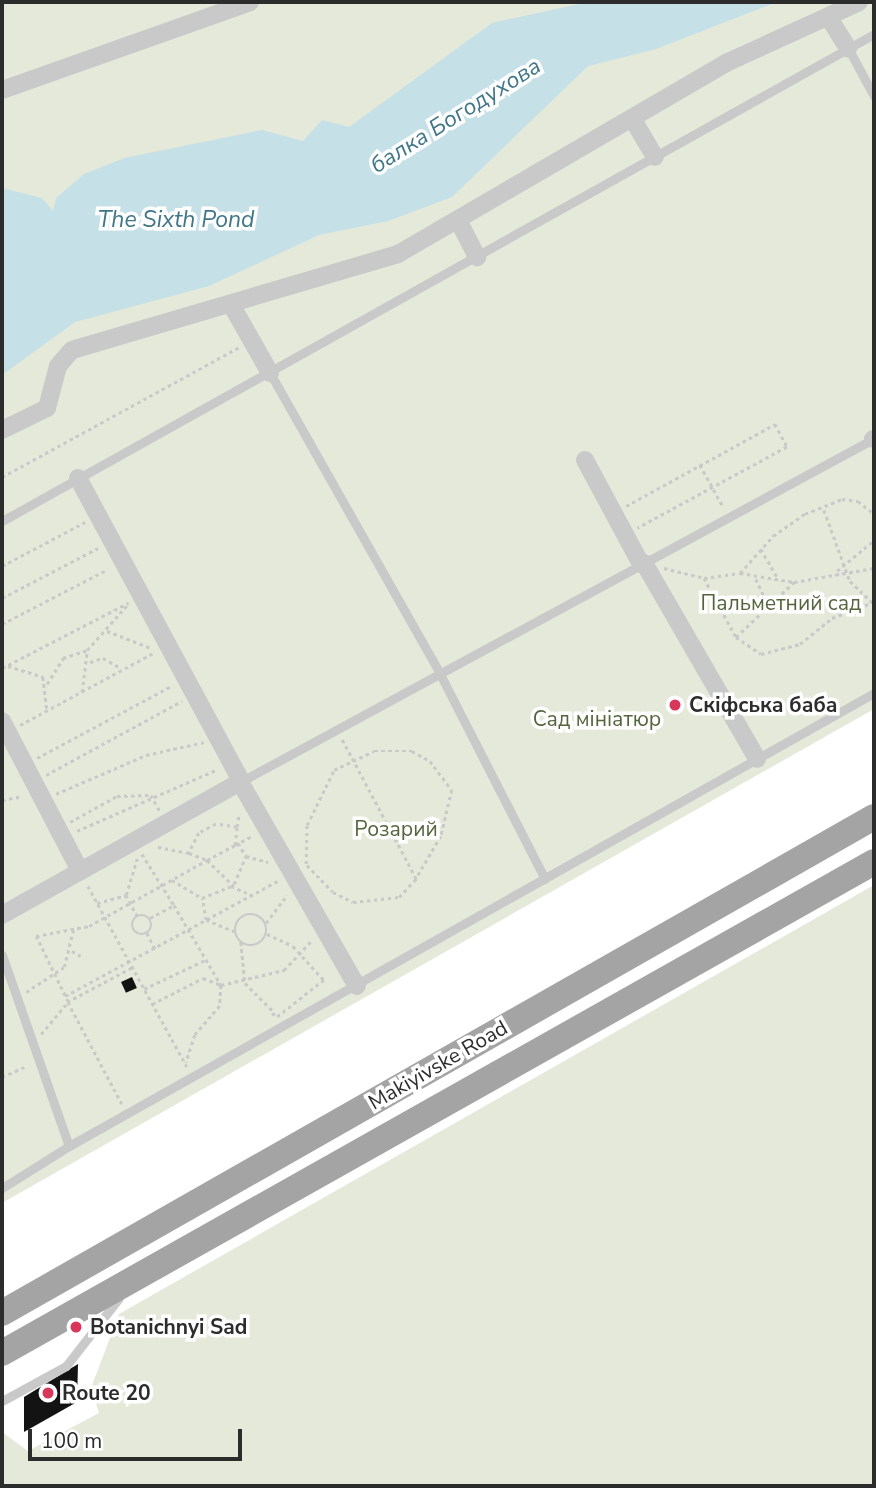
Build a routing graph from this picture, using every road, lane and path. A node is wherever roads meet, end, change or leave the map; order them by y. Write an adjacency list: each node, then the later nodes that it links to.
1 (250, 2): 6 (street)
2 (859, 2): 3 (street)
3 (829, 18): 5 (street); 8 (street)
4 (874, 34): 5 (lane)
5 (848, 48): 7 (lane); 9 (lane)
6 (2, 90)
7 (874, 96)
8 (632, 118): 9 (street); 10 (street)
9 (655, 156): 11 (lane)
10 (458, 220): 11 (street); 12 (street)
11 (477, 257): 14 (lane)
12 (232, 306): 13 (street); 15 (street)
13 (253, 342): 14 (street); 19 (path)
14 (270, 373): 20 (lane); 57 (lane)
15 (2, 430)
16 (874, 439): 26 (lane)
17 (585, 460): 23 (street)
18 (700, 465): 21 (path); 21 (path); 23 (path)
19 (2, 477)
20 (78, 478): 25 (street); 27 (lane)
21 (712, 488): 26 (path); 28 (path)
22 (824, 510): 24 (path); 31 (path); 32 (path)
23 (614, 512): 28 (street)
24 (874, 514)
25 (98, 515): 30 (street); 35 (path)
26 (728, 517): 34 (lane)
27 (2, 521)
28 (626, 534): 34 (street)
29 (874, 540): 32 (path)
30 (111, 541): 33 (street); 44 (path)
31 (760, 548): 39 (path); 42 (path)
32 (848, 561): 37 (path); 38 (path)
33 (122, 562): 45 (street); 48 (path)
34 (643, 563): 40 (path); 57 (lane); 67 (street)
35 (2, 566)
36 (874, 568): 38 (path)
37 (837, 571): 38 (path); 43 (path)
38 (849, 571): 46 (path)
39 (740, 573): 40 (path); 41 (path)
40 (704, 578): 50 (path)
41 (755, 579): 42 (path); 47 (path)
42 (778, 579): 43 (path)
43 (794, 582): 47 (path)
44 (2, 598)
45 (135, 599): 49 (path); 51 (street); 54 (path)
46 (874, 603): 50 (path)
47 (769, 607): 50 (path)
48 (2, 624)
49 (107, 631): 51 (path); 52 (path)
50 (736, 637)
51 (162, 648): 56 (path); 59 (street)
52 (87, 649): 53 (path); 58 (path)
53 (90, 662): 56 (path); 60 (path)
54 (6, 666): 55 (path); 58 (path)
55 (2, 668)
56 (123, 669): 60 (path)
57 (440, 674): 64 (lane); 87 (lane)
58 (47, 684): 62 (path)
59 (190, 686): 65 (street); 69 (path); 71 (path)
60 (82, 692): 62 (path)
61 (874, 693): 67 (lane)
62 (47, 711): 63 (path)
63 (5, 726): 69 (street)
64 (336, 731): 66 (path); 70 (lane)
65 (217, 736): 68 (street); 71 (path)
66 (353, 757): 85 (path); 86 (path); 86 (path)
67 (757, 759): 87 (lane)
68 (233, 764): 70 (street); 72 (path)
69 (25, 765): 71 (street)
70 (241, 782): 75 (street); 76 (street)
71 (39, 792): 73 (path); 84 (street)
72 (151, 795): 72 (path); 75 (path)
73 (2, 800)
74 (874, 817): 139 (main road, Makiyivske Road)
75 (167, 822): 84 (street)
76 (266, 828): 77 (path); 79 (street)
77 (237, 844): 80 (path); 81 (path); 82 (path)
78 (140, 851): 80 (path); 89 (path); 91 (path)
79 (279, 851): 81 (path); 85 (street)
80 (189, 853): 82 (path)
81 (246, 856): 90 (path)
82 (207, 860): 88 (path); 90 (path)
83 (874, 862): 138 (main road, Makiyivske Road)
84 (80, 870): 94 (path); 97 (street)
85 (299, 873): 86 (path); 92 (path); 102 (path); 103 (street)
86 (416, 879)
87 (545, 879): 121 (lane)
88 (172, 880): 89 (path); 93 (path)
89 (163, 885): 95 (path); 96 (path)
90 (234, 885): 92 (path); 93 (path)
91 (126, 895): 94 (path); 95 (path)
92 (252, 896): 101 (path)
93 (202, 898): 101 (path)
94 (97, 903): 99 (path)
95 (130, 903): 98 (path); 99 (path)
96 (174, 905): 100 (path); 105 (path)
97 (2, 915)
98 (137, 916): 100 (path); 107 (path)
99 (104, 917): 104 (path); 116 (path)
100 (150, 918): 107 (path)
101 (206, 920): 105 (path); 106 (path)
102 (266, 923): 106 (path); 108 (path)
103 (322, 925): 112 (path); 121 (street)
104 (73, 930): 111 (path); 118 (path)
105 (188, 930): 110 (path); 115 (path)
106 (235, 932): 109 (path)
107 (147, 933): 110 (path)
108 (267, 934): 109 (path); 112 (path)
109 (241, 942): 119 (path)
110 (155, 949): 116 (path)
111 (72, 951): 113 (path); 118 (path)
112 (299, 952): 119 (path); 127 (path)
113 (81, 953)
114 (2, 955): 124 (lane)
115 (206, 960): 120 (path); 122 (path)
116 (130, 963): 117 (path); 123 (path)
117 (132, 968): 122 (path); 125 (path)
118 (53, 974): 123 (path); 124 (path)
119 (245, 983): 120 (path); 127 (path)
120 (221, 985): 126 (path); 132 (path)
121 (357, 986): 129 (lane)
122 (144, 989): 126 (path)
123 (65, 996): 125 (path)
124 (18, 998): 130 (lane)
125 (68, 1002): 130 (path); 135 (path)
126 (152, 1004): 132 (path)
127 (275, 1013): 128 (path); 129 (path)
128 (264, 1023)
129 (278, 1027): 133 (lane)
130 (34, 1044): 131 (lane)
131 (39, 1060): 134 (path); 136 (lane)
132 (185, 1064): 133 (path)
133 (192, 1076): 135 (lane)
134 (2, 1077)
135 (127, 1113): 136 (lane)
136 (69, 1146): 137 (lane)
137 (2, 1188)
138 (134, 1278): 140 (main road, Makiyivske Road); 141 (lane)
139 (2, 1313)
140 (2, 1353)
141 (2, 1401)

